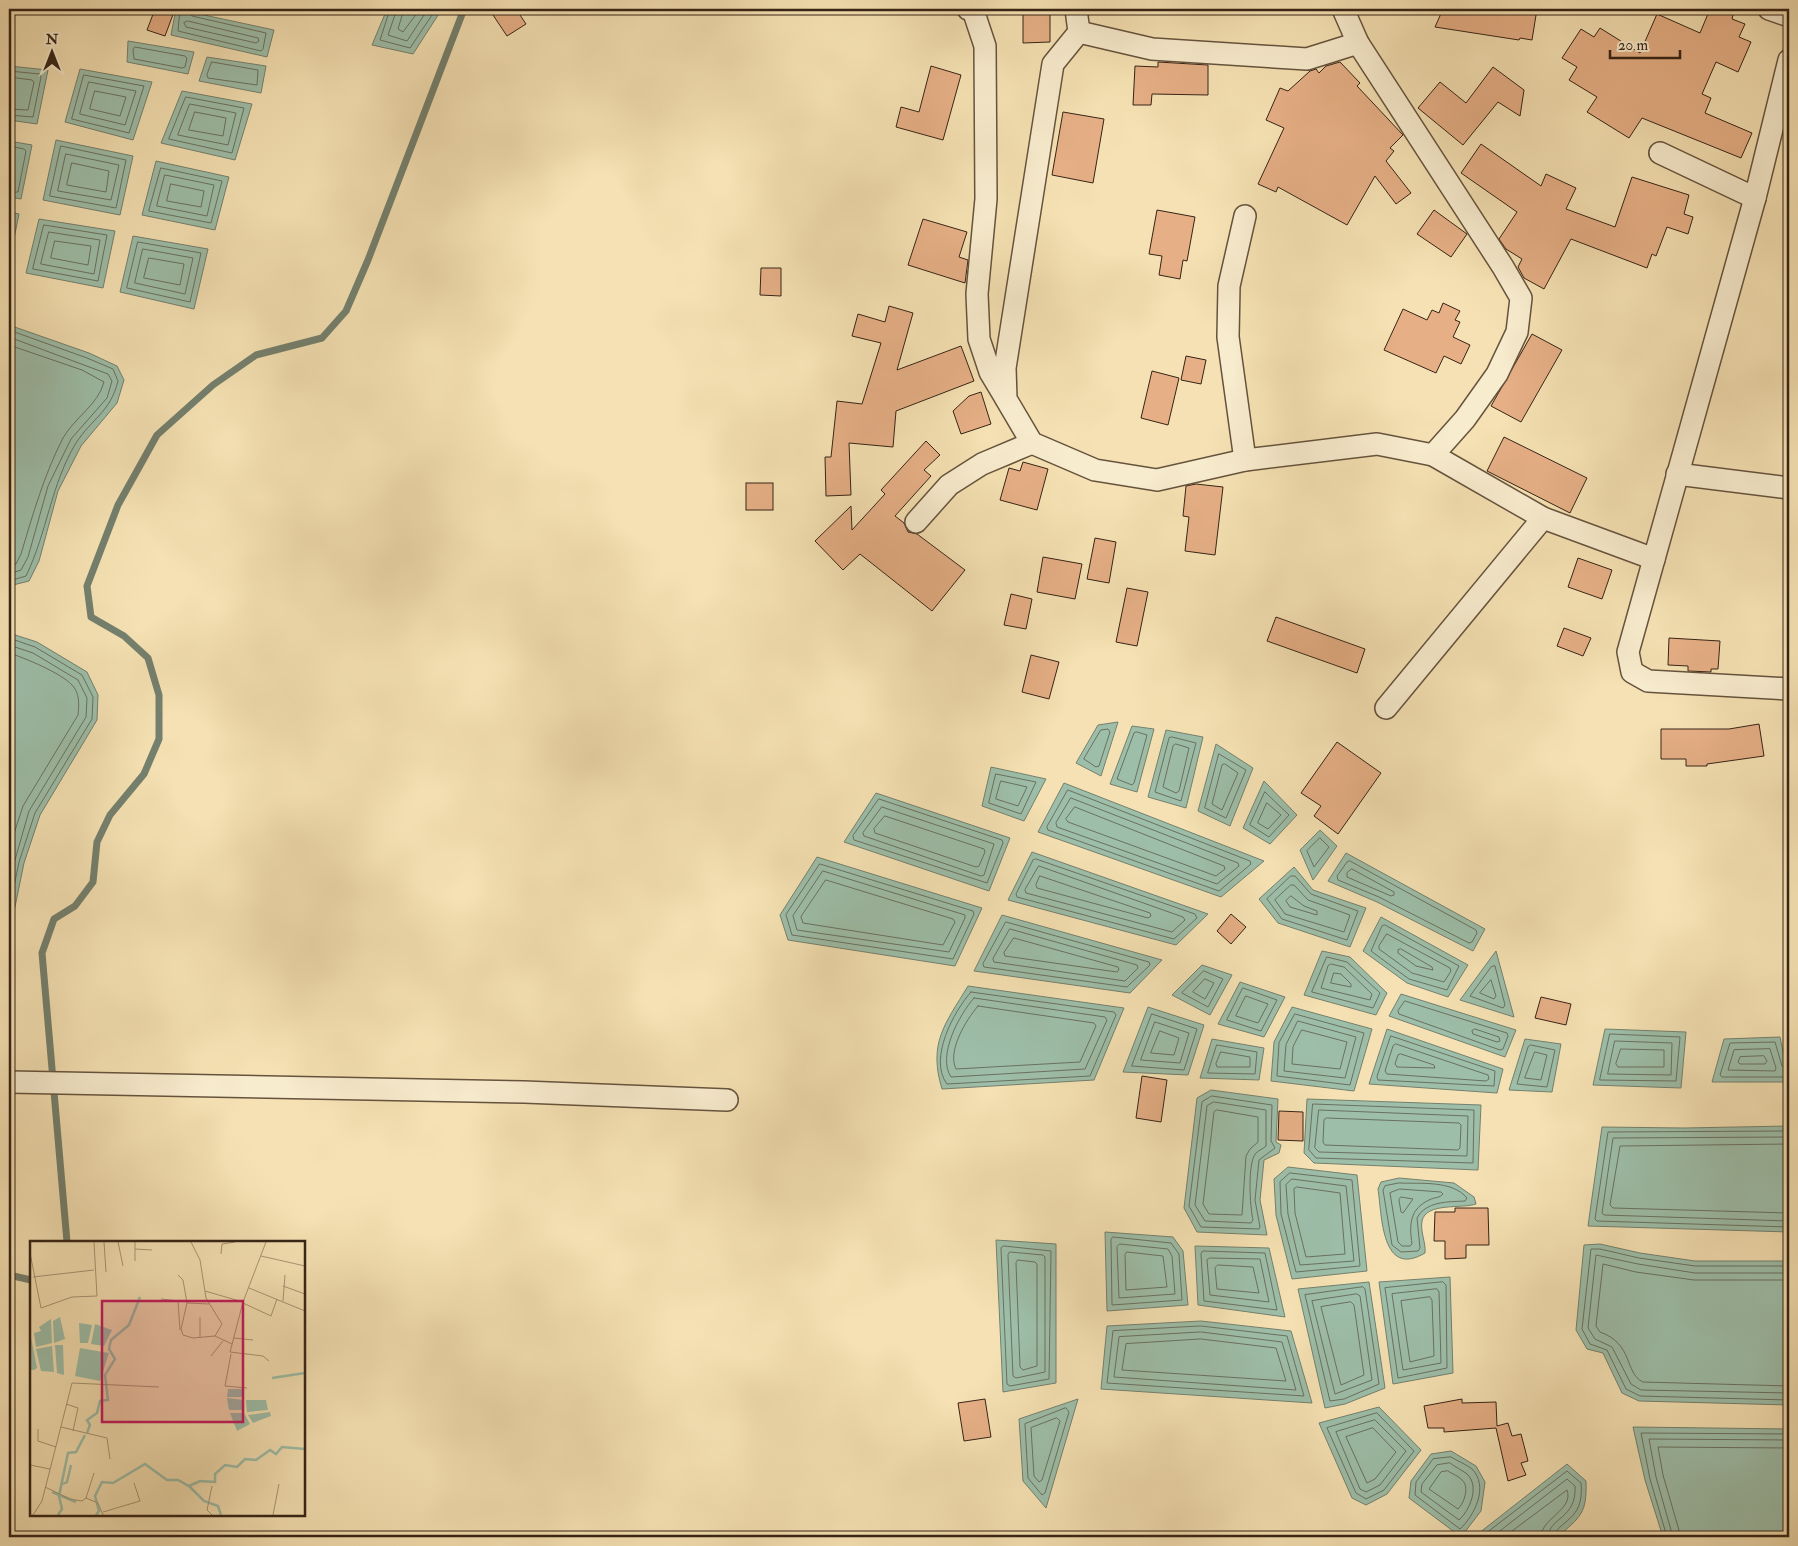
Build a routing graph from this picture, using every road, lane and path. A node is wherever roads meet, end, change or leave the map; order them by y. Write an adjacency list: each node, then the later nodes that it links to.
1 (968, 9): 12 (street)
2 (1076, 9): 6 (street)
3 (1343, 9): 7 (street)
4 (1769, 9): 5 (street)
5 (1789, 16)
6 (1079, 32): 7 (street); 12 (street)
7 (1358, 43): 14 (street)
8 (1789, 60): 10 (street)
9 (1660, 153): 10 (street)
10 (1755, 198): 16 (street)
11 (1245, 216): 15 (street)
12 (1006, 399): 13 (street)
13 (1032, 443): 15 (street); 19 (street)
14 (1433, 455): 15 (street); 18 (street)
15 (1245, 460)
16 (1677, 474): 17 (street); 20 (street)
17 (1789, 488)
18 (1543, 518): 20 (street); 22 (street)
19 (916, 522)
20 (1654, 559): 21 (street)
21 (1789, 689)
22 (1386, 708)
23 (9, 1082): 24 (street)
24 (728, 1100)

